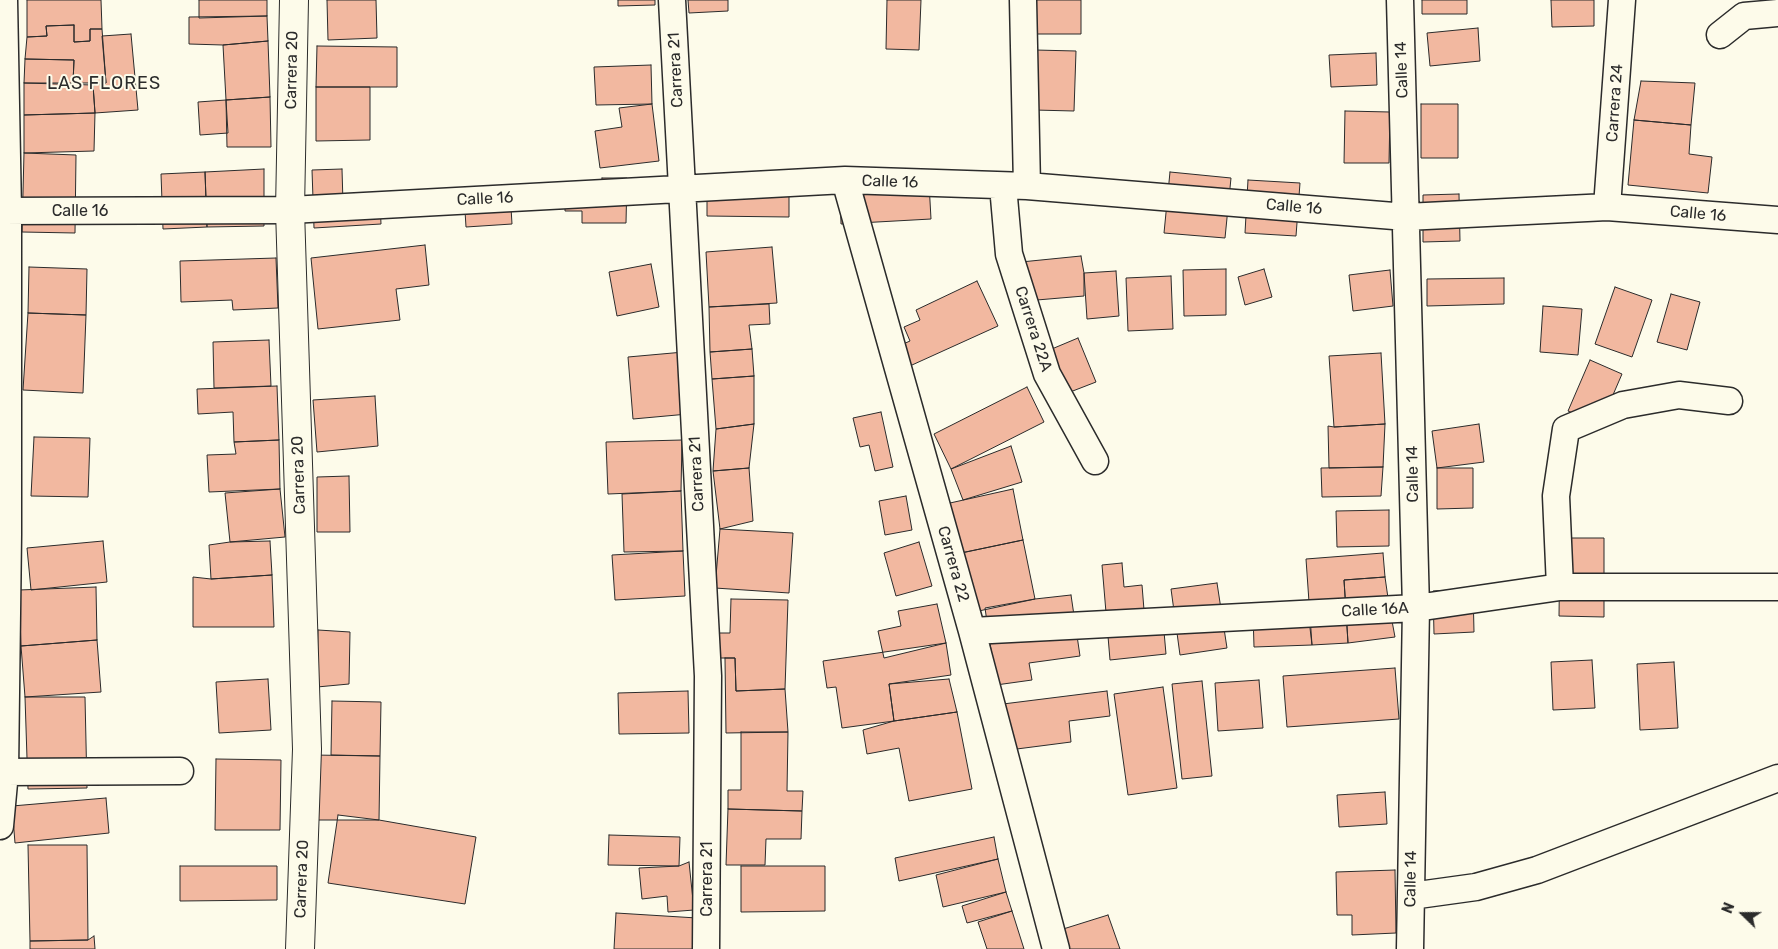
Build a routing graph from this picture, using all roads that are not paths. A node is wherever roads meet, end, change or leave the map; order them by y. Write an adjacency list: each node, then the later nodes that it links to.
1 (4, 0): 14 (street)
2 (294, 0): 13 (street, Carrera 20)
3 (672, 0): 11 (street, Carrera 21)
4 (1024, 0): 10 (street, Carrera 22A)
5 (1400, 0): 15 (street, Calle 14)
6 (1622, 0): 12 (street, Carrera 24)
7 (1778, 13): 8 (street)
8 (1720, 34)
9 (845, 180): 10 (street, Calle 16); 11 (street, Calle 16); 23 (street, Carrera 22)
10 (1015, 186): 15 (street, Calle 16); 18 (street, Carrera 22A)
11 (682, 189): 13 (street, Calle 16); 30 (street, Carrera 21)
12 (1607, 206): 15 (street, Calle 16); 16 (street, Calle 16)
13 (290, 210): 14 (street, Calle 16); 29 (street, Carrera 20)
14 (4, 211): 19 (street)
15 (1406, 216): 22 (street, Calle 14)
16 (1778, 220)
17 (1729, 401): 20 (street)
18 (1095, 462)
19 (4, 533): 25 (street)
20 (1560, 587): 21 (street, Calle 16A); 22 (street, Calle 16A)
21 (1778, 588)
22 (1416, 608): 23 (street, Calle 16A); 28 (street, Calle 14)
23 (972, 631): 31 (street, Carrera 22)
24 (180, 771): 25 (street)
25 (4, 772): 27 (street)
26 (1778, 778): 28 (street)
27 (0, 826)
28 (1411, 896): 32 (street, Calle 14)
29 (300, 949)
30 (706, 949)
31 (1056, 949)
32 (1410, 949)

